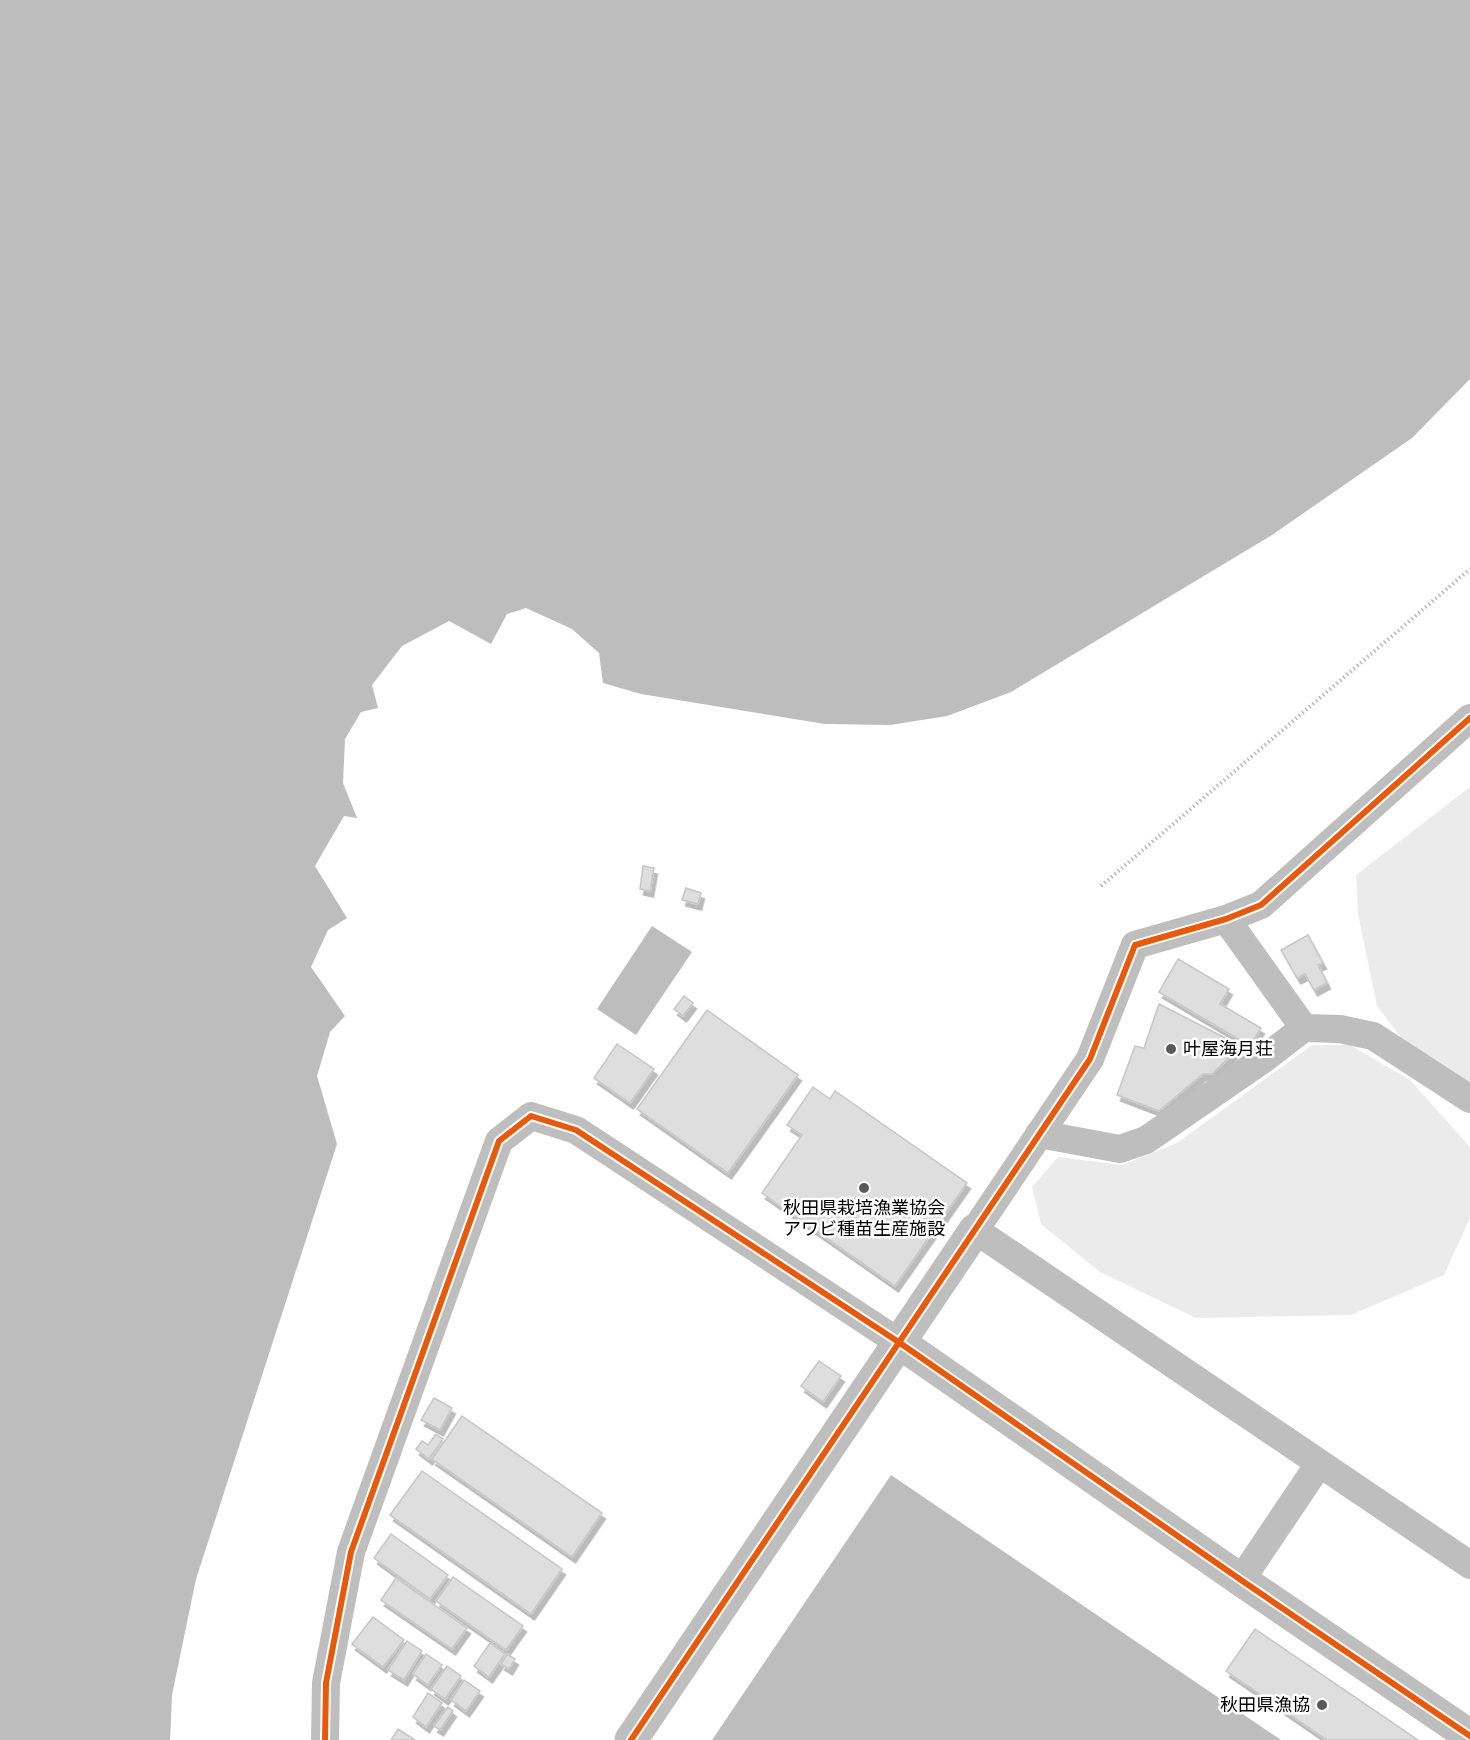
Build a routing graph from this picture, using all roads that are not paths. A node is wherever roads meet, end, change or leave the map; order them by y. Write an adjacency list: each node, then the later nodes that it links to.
1 (1470, 718): 2 (street)
2 (1226, 919): 3 (street); 5 (street)
3 (1304, 1028): 4 (street); 5 (street)
4 (1470, 1099)
5 (1039, 1134): 6 (street)
6 (975, 1230): 7 (street); 8 (street)
7 (900, 1343): 10 (street); 12 (street); 13 (street)
8 (1319, 1464): 9 (street); 10 (street)
9 (1470, 1565)
10 (1241, 1580): 11 (street)
11 (1470, 1736)
12 (325, 1740)
13 (631, 1740)

